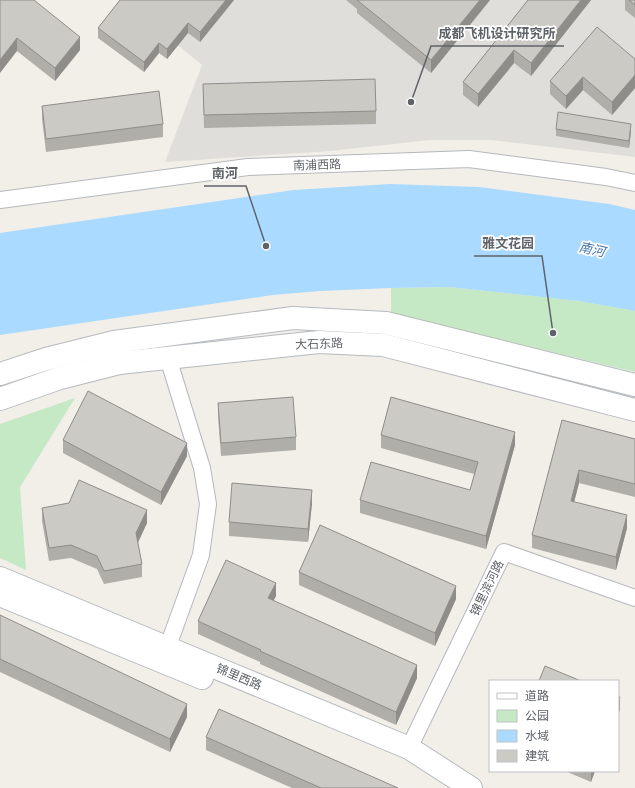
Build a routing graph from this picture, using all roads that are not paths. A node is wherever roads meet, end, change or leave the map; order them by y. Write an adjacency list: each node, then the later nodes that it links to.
1 (635, 183): 2 (street, 南浦西路)
2 (0, 200)
3 (168, 358): 6 (main road, 大石东路); 7 (main road, 大石东路); 11 (street)
4 (0, 374): 5 (main road, 大石东路)
5 (635, 385)
6 (0, 399)
7 (635, 410)
8 (0, 578): 11 (main road, 锦里西路)
9 (0, 595): 11 (main road, 锦里西路)
10 (635, 598): 12 (street, 锦里滨河路)
11 (165, 655): 12 (main road, 锦里西路); 13 (main road, 锦里西路)
12 (409, 748): 14 (main road, 锦里西路)
13 (446, 788)
14 (471, 788)

